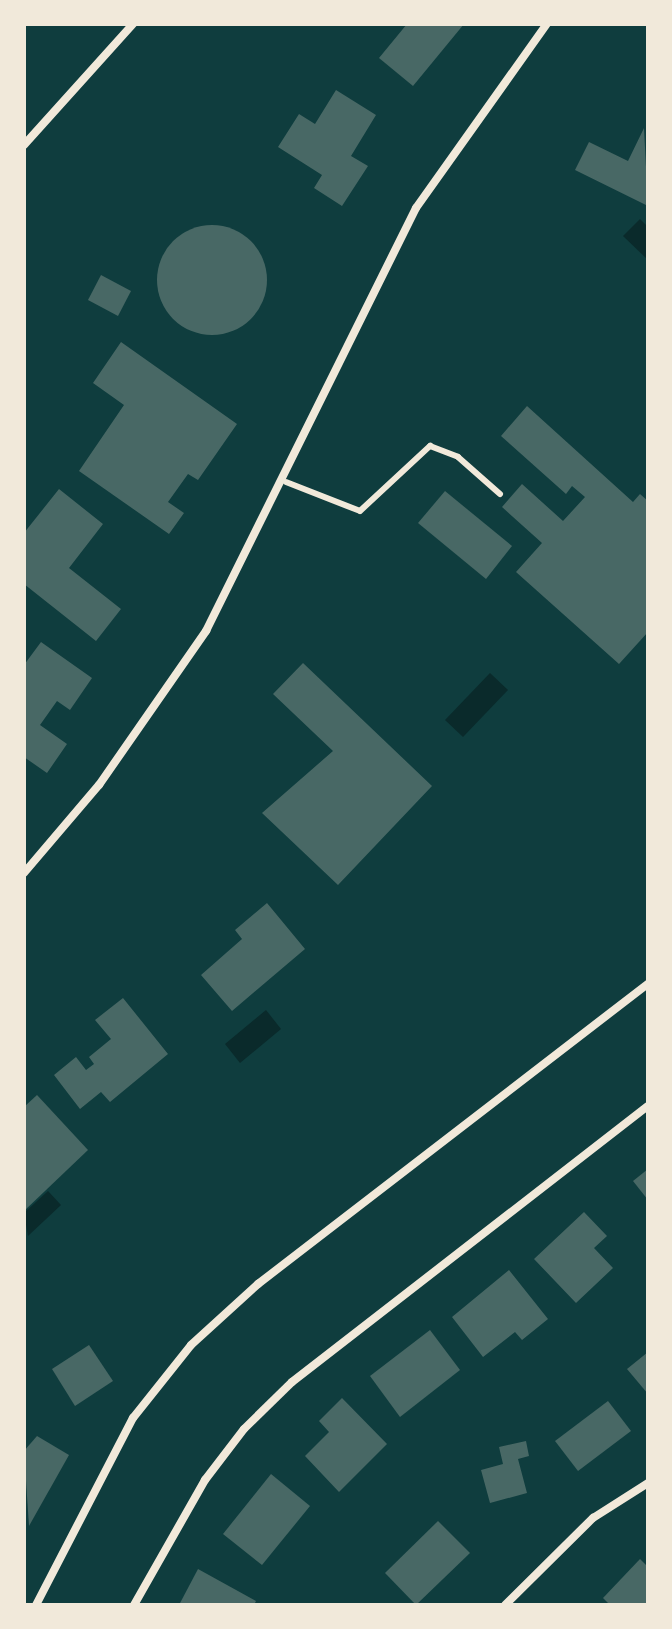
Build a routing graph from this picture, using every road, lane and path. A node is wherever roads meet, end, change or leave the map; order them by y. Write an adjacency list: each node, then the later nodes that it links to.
1 (133, 24): 3 (street)
2 (547, 24): 4 (street)
3 (24, 145)
4 (286, 482): 5 (lane); 6 (street)
5 (500, 494)
6 (24, 873)
7 (648, 984): 10 (street)
8 (648, 1106): 11 (street)
9 (648, 1483): 12 (street)
10 (36, 1605)
11 (134, 1605)
12 (505, 1605)

